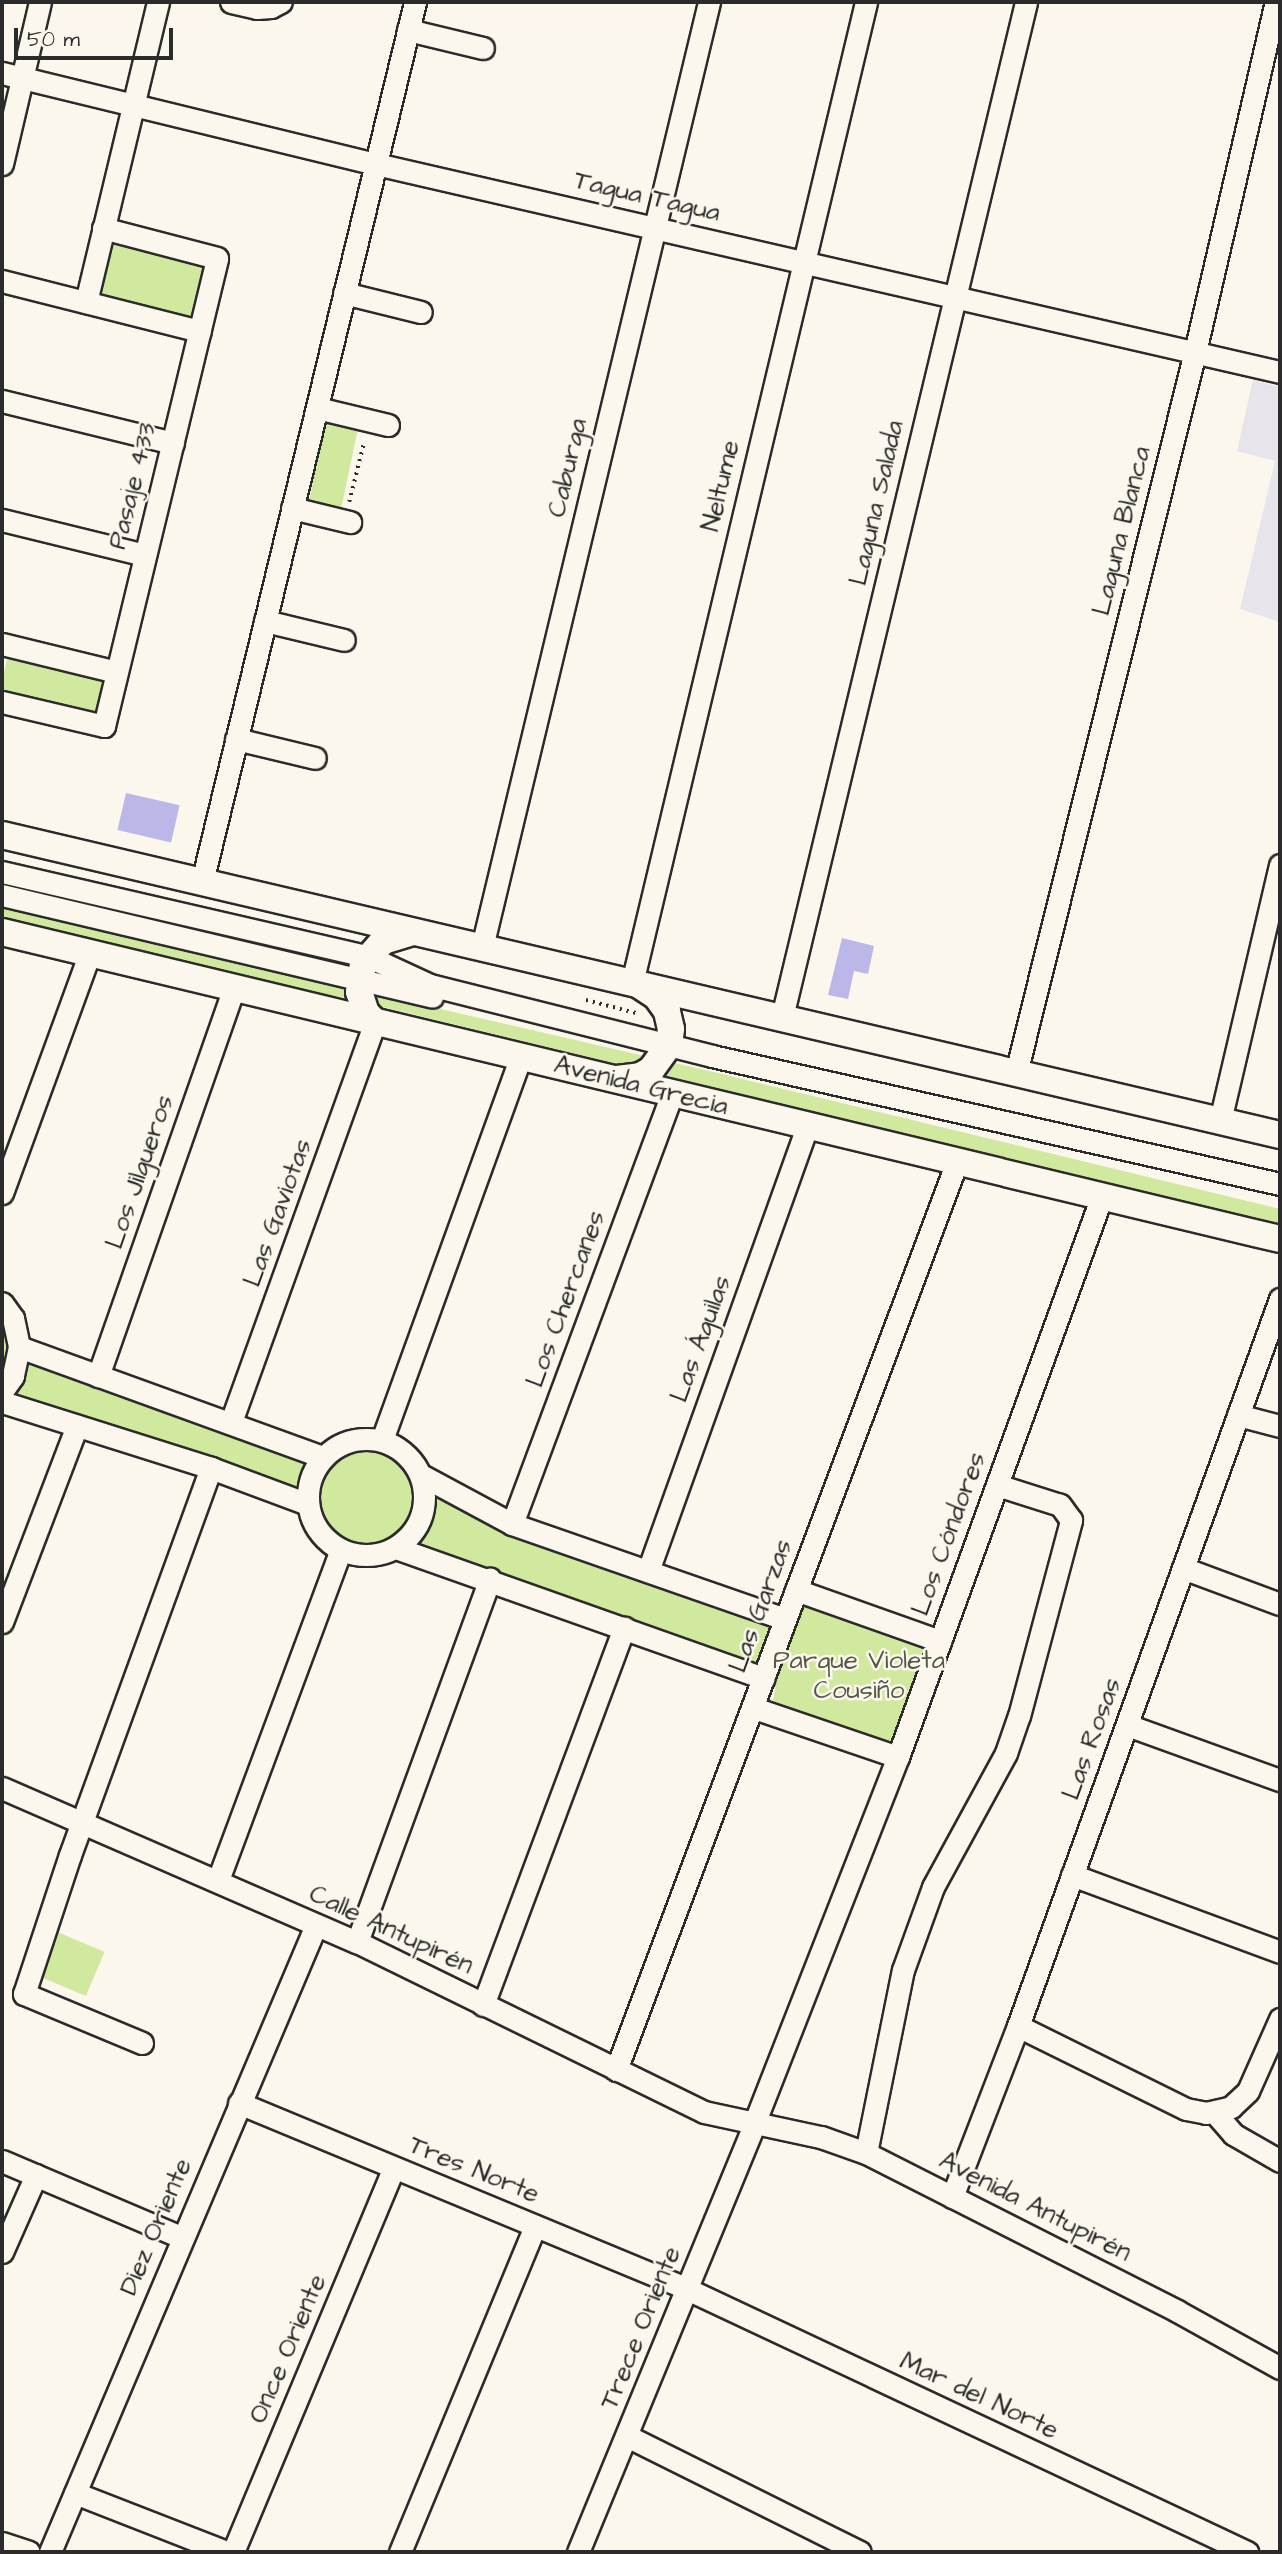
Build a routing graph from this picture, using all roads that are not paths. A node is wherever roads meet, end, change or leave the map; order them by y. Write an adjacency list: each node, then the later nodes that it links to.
1 (40, 2): 12 (street)
2 (158, 2): 13 (street)
3 (231, 2): 4 (street)
4 (281, 2)
5 (415, 2): 10 (street)
6 (709, 2): 17 (street, Caburga)
7 (866, 2): 18 (street, Neltume)
8 (1026, 2): 21 (street, Laguna Salada)
9 (1276, 2): 25 (street, Laguna Blanca)
10 (408, 30): 11 (street); 15 (street)
11 (482, 48)
12 (12, 75): 13 (street, Tagua Tagua); 14 (street)
13 (133, 105): 15 (street, Tagua Tagua); 16 (street)
14 (2, 164)
15 (376, 164): 17 (street, Tagua Tagua); 20 (street)
16 (103, 228): 22 (street); 24 (street, Pasaje 433)
17 (654, 228): 18 (street, Tagua Tagua); 49 (street, Caburga)
18 (804, 262): 21 (street, Tagua Tagua); 52 (street, Neltume)
19 (2, 281): 22 (street)
20 (344, 293): 23 (street); 28 (street)
21 (955, 297): 25 (street, Tagua Tagua); 54 (street, Laguna Salada)
22 (86, 302): 24 (street)
23 (421, 312)
24 (200, 331): 30 (street, Pasaje 433)
25 (1195, 352): 26 (street, Tagua Tagua); 58 (street, Laguna Blanca)
26 (1280, 372)
27 (2, 401): 30 (street)
28 (317, 408): 29 (street); 31 (street)
29 (379, 422)
30 (173, 443): 34 (street, Pasaje 433)
31 (292, 508): 33 (street); 35 (street)
32 (2, 520): 34 (street)
33 (347, 522)
34 (145, 555): 38 (street, Pasaje 433)
35 (265, 621): 36 (street); 40 (street)
36 (344, 640)
37 (3, 648): 38 (street)
38 (117, 672): 39 (street, Pasaje 433)
39 (2, 702)
40 (236, 739): 41 (street); 45 (street)
41 (315, 758)
42 (2, 835): 45 (main road)
43 (1280, 865): 61 (street)
44 (2, 872): 51 (street)
45 (202, 882): 48 (main road)
46 (2, 895): 51 (street)
47 (2, 932): 50 (main road, Avenida Grecia)
48 (414, 932): 49 (main road); 51 (main road)
49 (482, 947): 52 (main road)
50 (90, 953): 53 (main road, Avenida Grecia); 66 (street)
51 (363, 968): 55 (main road); 56 (street)
52 (632, 983): 54 (main road); 56 (main road)
53 (234, 988): 55 (main road, Avenida Grecia); 73 (street, Los Jilgueros)
54 (782, 1017): 58 (main road)
55 (375, 1022): 57 (main road, Avenida Grecia); 77 (street, Las Gaviotas)
56 (667, 1049): 59 (main road); 65 (street); 68 (street)
57 (521, 1057): 59 (main road, Avenida Grecia); 80 (street)
58 (1016, 1073): 61 (main road)
59 (601, 1076): 60 (main road, Avenida Grecia)
60 (672, 1093): 62 (main road, Avenida Grecia); 86 (street, Los Chercanes)
61 (1220, 1121): 63 (main road)
62 (807, 1126): 64 (main road, Avenida Grecia); 90 (street, Las Águilas)
63 (1280, 1135)
64 (957, 1162): 67 (main road, Avenida Grecia); 92 (street, Las Garzas)
65 (1280, 1184)
66 (2, 1193)
67 (1102, 1196): 69 (main road, Avenida Grecia); 84 (street, Los Cóndores)
68 (1280, 1199)
69 (1280, 1239)
70 (1280, 1299): 76 (street, Las Rosas)
71 (2, 1303): 72 (street)
72 (19, 1347): 73 (street); 74 (street)
73 (98, 1376): 77 (street)
74 (2, 1392)
75 (2, 1402): 78 (street)
76 (1238, 1415): 79 (street); 89 (street, Las Rosas)
77 (231, 1422): 81 (street)
78 (77, 1426): 82 (street); 95 (street)
79 (1280, 1426)
80 (382, 1440): 81 (street); 83 (street)
81 (323, 1457): 85 (street)
82 (211, 1468): 85 (street); 104 (street)
83 (421, 1475): 86 (street); 87 (street)
84 (996, 1485): 97 (street, Los Cóndores); 118 (street)
85 (308, 1504): 88 (street)
86 (512, 1524): 90 (street)
87 (396, 1548): 88 (street); 91 (street)
88 (341, 1550): 106 (street)
89 (1183, 1568): 93 (street); 100 (street, Las Rosas)
90 (648, 1571): 94 (street)
91 (490, 1579): 96 (street); 108 (street)
92 (796, 1590): 94 (street, Las Garzas); 97 (street)
93 (1280, 1604)
94 (785, 1619): 98 (street, Las Garzas)
95 (2, 1622)
96 (624, 1627): 98 (street); 110 (street)
97 (940, 1641): 101 (street, Los Cóndores)
98 (764, 1678): 99 (street, Las Garzas)
99 (754, 1707): 101 (street); 114 (street, Las Garzas)
100 (1127, 1725): 102 (street); 105 (street, Las Rosas)
101 (898, 1757): 117 (street, Los Cóndores)
102 (1280, 1780)
103 (2, 1788): 104 (street, Calle Antupirén)
104 (82, 1822): 106 (street, Calle Antupirén); 113 (street)
105 (1072, 1875): 109 (street); 112 (street, Las Rosas)
106 (218, 1880): 107 (street, Calle Antupirén)
107 (316, 1925): 108 (street, Calle Antupirén); 115 (street, Diez Oriente)
108 (357, 1942): 110 (street, Calle Antupirén)
109 (1280, 1952)
110 (483, 2005): 114 (street, Calle Antupirén)
111 (1280, 2019): 116 (street)
112 (1018, 2026): 116 (street); 123 (street, Las Rosas)
113 (142, 2043)
114 (616, 2070): 117 (street, Calle Antupirén)
115 (239, 2103): 121 (street, Tres Norte); 125 (street, Diez Oriente)
116 (1214, 2113): 120 (street)
117 (754, 2124): 118 (street, Avenida Antupirén); 127 (street, Trece Oriente)
118 (866, 2153): 123 (street, Avenida Antupirén)
119 (2, 2161): 122 (street)
120 (1280, 2161)
121 (394, 2168): 124 (street, Tres Norte); 135 (street, Once Oriente)
122 (36, 2175): 125 (street); 126 (street)
123 (952, 2197): 128 (street, Avenida Antupirén)
124 (535, 2226): 127 (street, Tres Norte); 136 (street)
125 (181, 2237): 130 (street, Diez Oriente)
126 (2, 2252)
127 (687, 2290): 129 (street, Trece Oriente); 139 (street, Mar del Norte)
128 (1280, 2368)
129 (627, 2436): 137 (street, Trece Oriente); 138 (street)
130 (75, 2493): 133 (street, Diez Oriente); 134 (street)
131 (2, 2543): 132 (street)
132 (29, 2552)
133 (50, 2552)
134 (226, 2552)
135 (233, 2552)
136 (400, 2552)
137 (578, 2552)
138 (860, 2552)
139 (1247, 2552)

